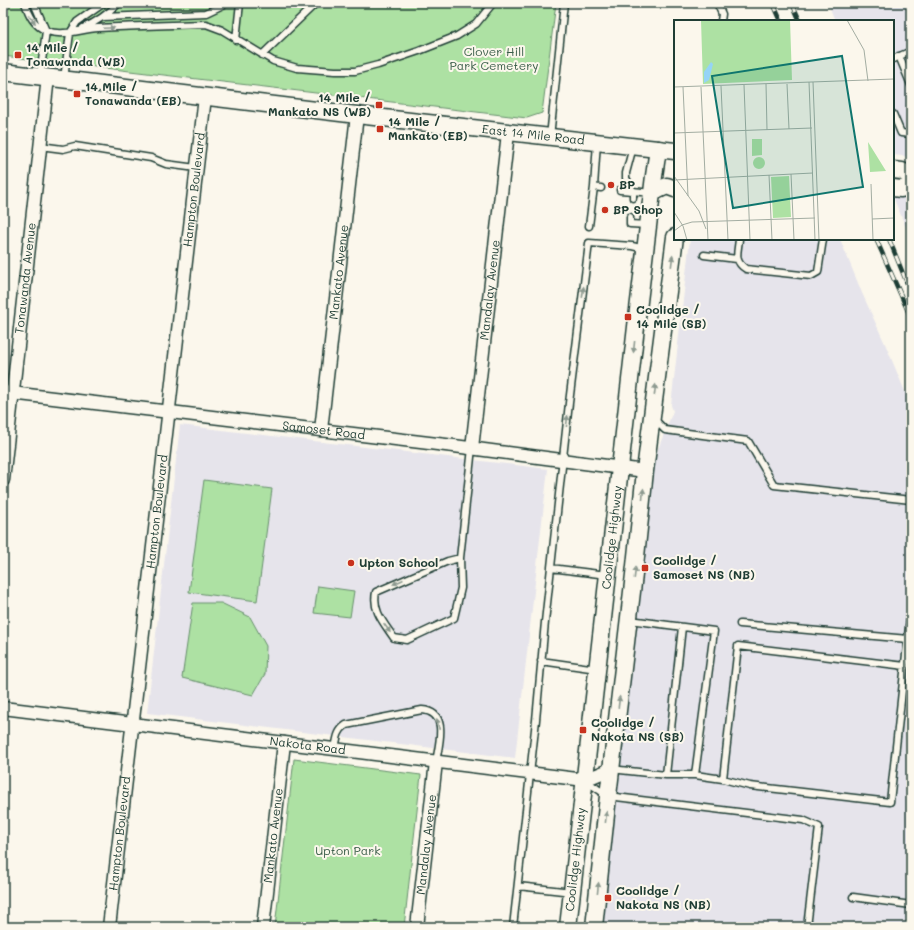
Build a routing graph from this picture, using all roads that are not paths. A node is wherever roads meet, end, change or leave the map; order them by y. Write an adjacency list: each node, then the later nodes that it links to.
1 (25, 3): 15 (lane, one-way to 15)
2 (34, 3): 15 (lane)
3 (104, 3): 16 (lane)
4 (119, 3): 12 (lane)
5 (227, 3): 11 (lane)
6 (240, 3): 17 (lane)
7 (316, 3): 19 (lane)
8 (494, 3): 19 (lane)
9 (564, 3): 30 (lane)
10 (717, 3): 13 (lane)
11 (206, 13): 12 (lane); 14 (lane)
12 (103, 17): 16 (lane)
13 (721, 20)
14 (206, 24): 16 (lane, one-way to 14); 17 (lane)
15 (46, 31): 16 (lane); 23 (lane)
16 (70, 33): 23 (lane)
17 (236, 40): 19 (lane)
18 (911, 52): 20 (lane)
19 (262, 55)
20 (900, 56): 21 (lane); 24 (lane)
21 (894, 59)
22 (3, 72): 23 (main road, East 14 Mile Road)
23 (51, 78): 25 (main road, East 14 Mile Road); 32 (street, Tonawanda Avenue)
24 (911, 85)
25 (205, 97): 26 (main road, East 14 Mile Road); 36 (street, Hampton Boulevard)
26 (357, 115): 28 (main road, East 14 Mile Road); 59 (street, Mankato Avenue)
27 (894, 116): 29 (lane)
28 (508, 133): 30 (main road, East 14 Mile Road); 60 (street, Mandalay Avenue)
29 (911, 134)
30 (550, 137): 31 (main road, East 14 Mile Road)
31 (598, 142): 33 (main road, East 14 Mile Road); 47 (lane)
32 (40, 146): 36 (lane); 55 (street, Tonawanda Avenue)
33 (633, 146): 34 (main road, East 14 Mile Road); 43 (lane)
34 (658, 149): 35 (main road, East 14 Mile Road); 44 (main road, Coolidge Highway)
35 (674, 151)
36 (196, 168): 56 (street, Hampton Boulevard)
37 (894, 170): 38 (main road)
38 (911, 177)
39 (911, 187): 40 (main road)
40 (894, 188)
41 (674, 189): 44 (main road)
42 (620, 190): 43 (lane)
43 (633, 191): 44 (lane); 45 (lane)
44 (652, 193): 48 (main road, Coolidge Highway)
45 (632, 198)
46 (630, 217): 48 (lane)
47 (589, 226)
48 (648, 226): 52 (main road, Coolidge Highway)
49 (674, 240): 58 (main road, Coolidge Highway, one-way to 49)
50 (740, 240): 54 (lane)
51 (823, 240): 54 (lane)
52 (645, 249): 57 (main road, Coolidge Highway, one-way to 57); 61 (lane, one-way to 52)
53 (704, 255): 54 (lane)
54 (737, 259)
55 (8, 393): 56 (street, Samoset Road); 64 (street, Tonawanda Avenue)
56 (169, 411): 59 (street, Samoset Road); 79 (street, Hampton Boulevard)
57 (627, 414): 58 (main road); 62 (main road, Coolidge Highway)
58 (652, 417): 63 (main road, Coolidge Highway); 65 (lane)
59 (321, 430): 60 (street, Samoset Road)
60 (472, 448): 61 (street, Samoset Road); 66 (lane)
61 (563, 460): 62 (street, Samoset Road); 67 (lane)
62 (621, 467): 63 (street, Samoset Road); 68 (main road, Coolidge Highway)
63 (645, 471): 71 (main road, Coolidge Highway, one-way to 63)
64 (3, 480)
65 (911, 500)
66 (460, 558): 66 (lane, one-way to 66)
67 (551, 568): 68 (lane); 75 (lane)
68 (608, 575): 70 (main road, Coolidge Highway)
69 (911, 608): 74 (lane)
70 (604, 616): 71 (main road); 77 (main road, Coolidge Highway)
71 (628, 620): 73 (lane); 83 (main road, Coolidge Highway, one-way to 71)
72 (740, 624): 74 (lane)
73 (682, 627): 85 (lane); 86 (lane)
74 (908, 640): 76 (lane)
75 (541, 661): 77 (lane); 84 (lane)
76 (905, 666): 87 (lane); 87 (lane)
77 (597, 669): 88 (main road, Coolidge Highway)
78 (3, 708): 79 (street, Nakota Road)
79 (132, 725): 80 (street, Nakota Road); 94 (street, Hampton Boulevard)
80 (284, 744): 81 (street, Nakota Road); 95 (street, Mankato Avenue)
81 (335, 749): 82 (street, Nakota Road); 82 (lane, one-way to 81)
82 (436, 762): 84 (street, Nakota Road); 96 (street, Mandalay Avenue)
83 (611, 769): 85 (lane); 88 (street); 89 (main road, Coolidge Highway)
84 (530, 773): 88 (street, Nakota Road); 90 (lane)
85 (666, 775): 86 (lane)
86 (695, 775): 87 (lane)
87 (723, 779)
88 (585, 780): 89 (lane); 91 (main road, Coolidge Highway)
89 (608, 796): 99 (main road, Coolidge Highway, one-way to 89); 100 (lane)
90 (518, 886): 91 (lane); 97 (lane)
91 (572, 892): 98 (main road, Coolidge Highway)
92 (853, 897): 93 (lane)
93 (911, 905)
94 (109, 927)
95 (263, 927)
96 (417, 927)
97 (512, 927)
98 (568, 927)
99 (594, 927)
100 (807, 927)
101 (857, 927): 102 (lane)
102 (861, 927)

